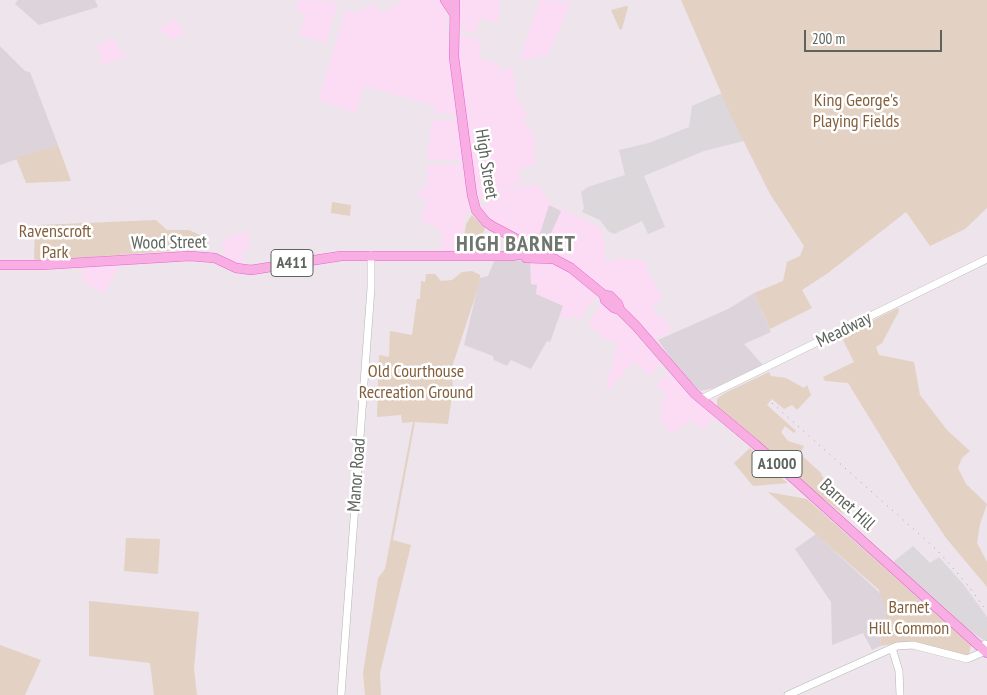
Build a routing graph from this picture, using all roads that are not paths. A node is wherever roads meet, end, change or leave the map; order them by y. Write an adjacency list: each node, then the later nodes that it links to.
1 (451, 1): 2 (main road, High Street)
2 (531, 251): 3 (main road, Wood Street / A411); 3 (main road); 5 (main road, Wood Street / A411)
3 (516, 255): 4 (main road, Wood Street / A411)
4 (371, 256): 7 (main road, Wood Street / A411); 13 (street, Manor Road)
5 (555, 259): 9 (main road, A1000)
6 (987, 259): 8 (street, Meadway)
7 (0, 265)
8 (716, 393): 9 (street, Meadway); 10 (street)
9 (701, 399): 10 (main road, Barnet Hill / A1000)
10 (712, 408): 11 (main road, Barnet Hill / A1000)
11 (984, 647): 12 (street)
12 (892, 648): 14 (street); 15 (street)
13 (341, 695)
14 (788, 695)
15 (900, 695)

